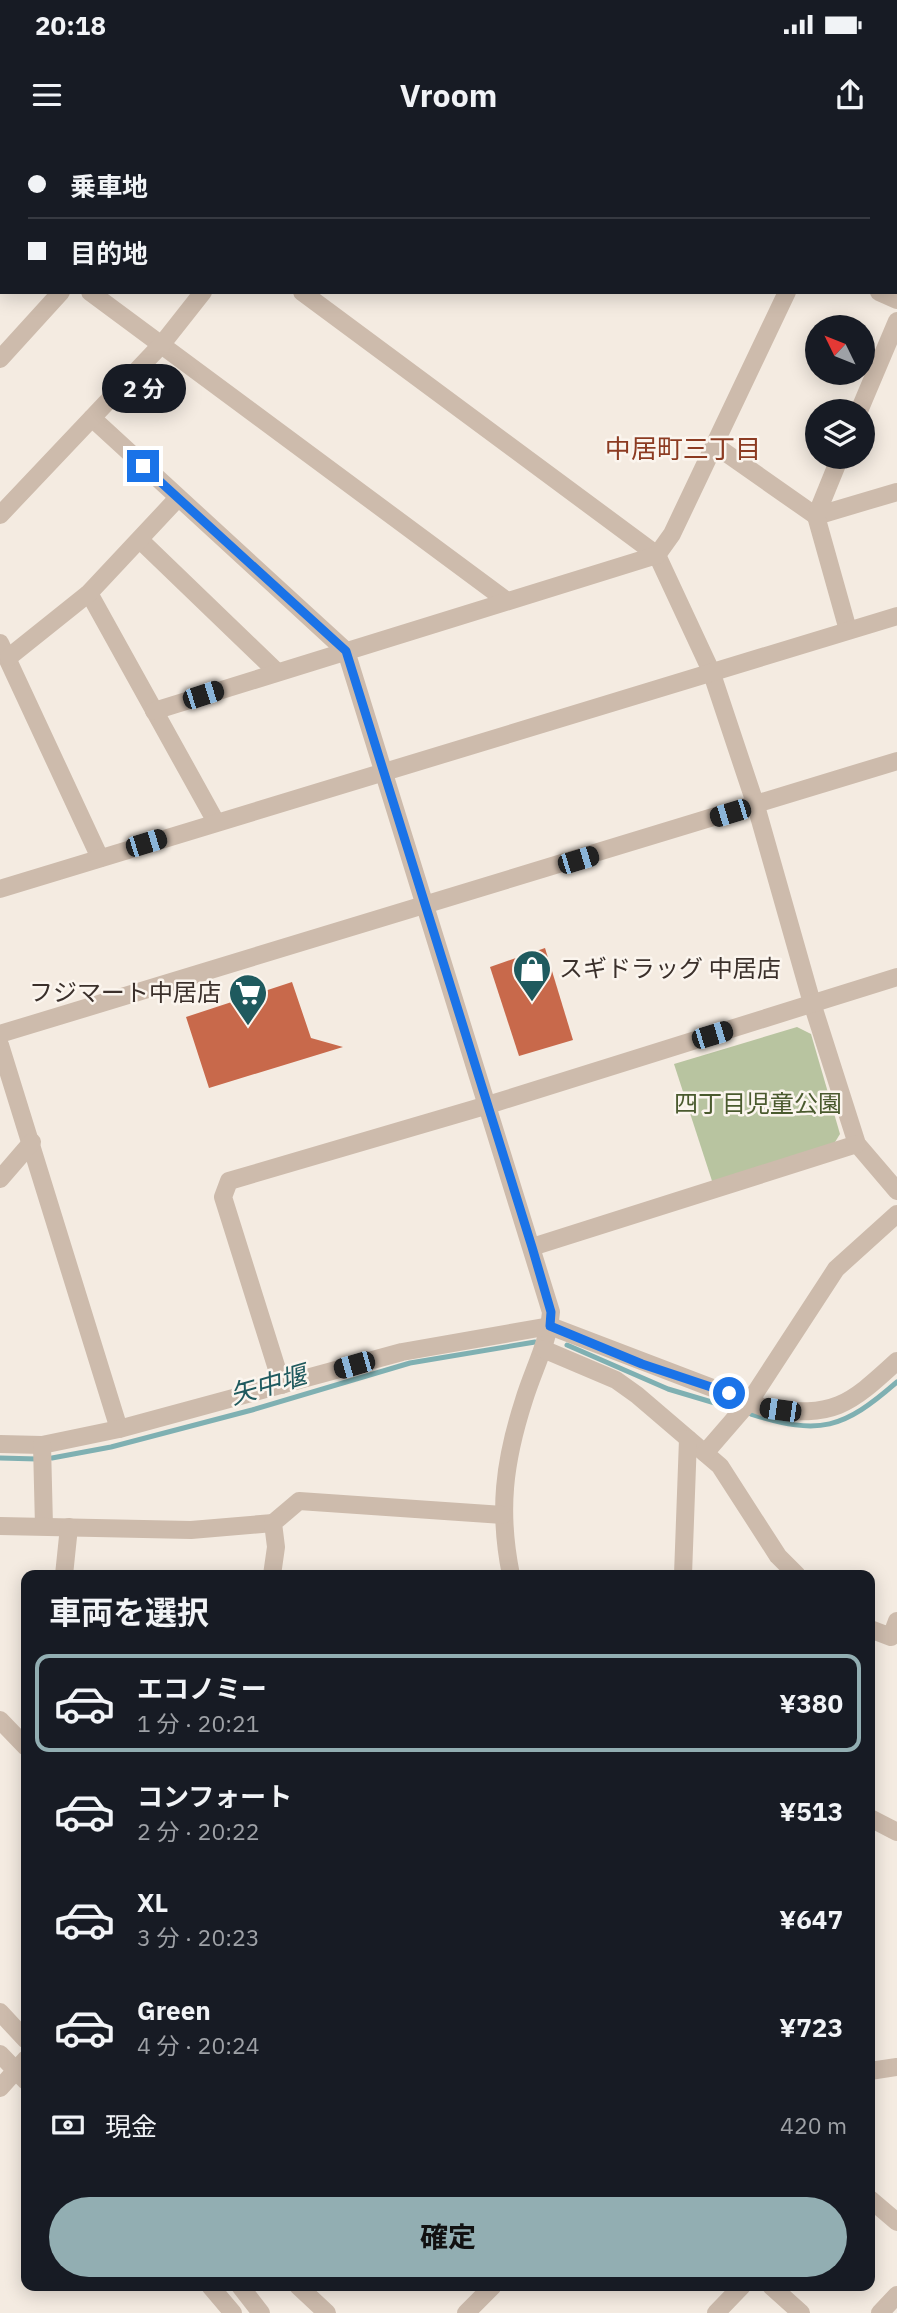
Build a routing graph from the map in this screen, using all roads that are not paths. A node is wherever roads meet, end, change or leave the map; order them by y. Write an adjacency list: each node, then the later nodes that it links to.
1 (59, 294): 8 (street)
2 (93, 294): 7 (street)
3 (201, 294): 7 (street)
4 (305, 294): 18 (street)
5 (786, 294): 11 (street)
6 (897, 321): 9 (street)
7 (162, 344): 10 (street); 20 (street)
8 (0, 359)
9 (864, 399)
10 (92, 418): 14 (street); 15 (street)
11 (716, 446): 16 (street); 18 (street)
12 (835, 469): 16 (street)
13 (897, 492): 16 (street)
14 (177, 499): 17 (street); 24 (street)
15 (0, 515)
16 (816, 516): 22 (street)
17 (140, 540): 19 (street); 25 (street)
18 (657, 555): 20 (street); 26 (street)
19 (89, 593): 23 (street); 27 (street)
20 (507, 601): 24 (street)
21 (897, 616): 22 (street)
22 (848, 630): 26 (street)
23 (5, 650): 32 (street)
24 (346, 651): 25 (street); 29 (street)
25 (276, 671): 27 (street)
26 (711, 671): 29 (street); 30 (street)
27 (154, 711): 31 (street)
28 (897, 761): 30 (street)
29 (383, 771): 31 (street); 34 (street)
30 (756, 806): 34 (street); 36 (street)
31 (216, 822): 32 (street)
32 (100, 858): 33 (street)
33 (0, 889)
34 (425, 906): 37 (street); 39 (street)
35 (897, 977): 36 (street)
36 (812, 1003): 39 (street); 41 (street)
37 (0, 1034)
38 (0, 1045): 40 (street)
39 (488, 1105): 45 (street); 49 (street)
40 (32, 1142): 42 (street); 51 (street)
41 (857, 1144): 43 (street); 45 (street)
42 (0, 1179)
43 (897, 1191)
44 (897, 1214): 50 (street)
45 (532, 1247): 46 (street)
46 (550, 1326): 47 (street); 49 (street); 50 (street)
47 (543, 1349): 52 (street); 56 (street)
48 (897, 1361): 50 (street)
49 (282, 1385): 51 (street)
50 (750, 1401): 55 (street)
51 (119, 1429): 54 (street)
52 (688, 1439): 55 (street); 64 (street)
53 (0, 1444): 54 (street)
54 (42, 1445): 59 (street)
55 (705, 1453): 65 (street)
56 (503, 1515): 57 (street); 63 (street)
57 (273, 1523): 60 (street); 62 (street)
58 (0, 1526): 59 (street)
59 (44, 1526): 60 (street)
60 (69, 1527): 61 (street)
61 (65, 1570)
62 (273, 1570)
63 (510, 1570)
64 (684, 1570)
65 (792, 1570)
66 (875, 1632): 67 (street)
67 (895, 1632)
68 (0, 1720): 69 (street)
69 (21, 1742)
70 (875, 1821): 71 (street)
71 (897, 1832)
72 (0, 2012): 73 (street)
73 (21, 2035)
74 (0, 2054): 76 (street)
75 (897, 2067): 77 (street)
76 (21, 2069)
77 (875, 2070)
78 (21, 2072): 79 (street)
79 (0, 2088)
80 (875, 2203): 81 (street)
81 (897, 2222)
82 (214, 2291): 89 (street)
83 (244, 2291): 90 (street)
84 (303, 2291): 91 (street)
85 (488, 2291): 92 (street)
86 (737, 2291): 93 (street)
87 (776, 2291): 94 (street)
88 (897, 2295): 95 (street)
89 (233, 2313)
90 (261, 2313)
91 (327, 2313)
92 (466, 2313)
93 (716, 2313)
94 (800, 2313)
95 (880, 2313)

